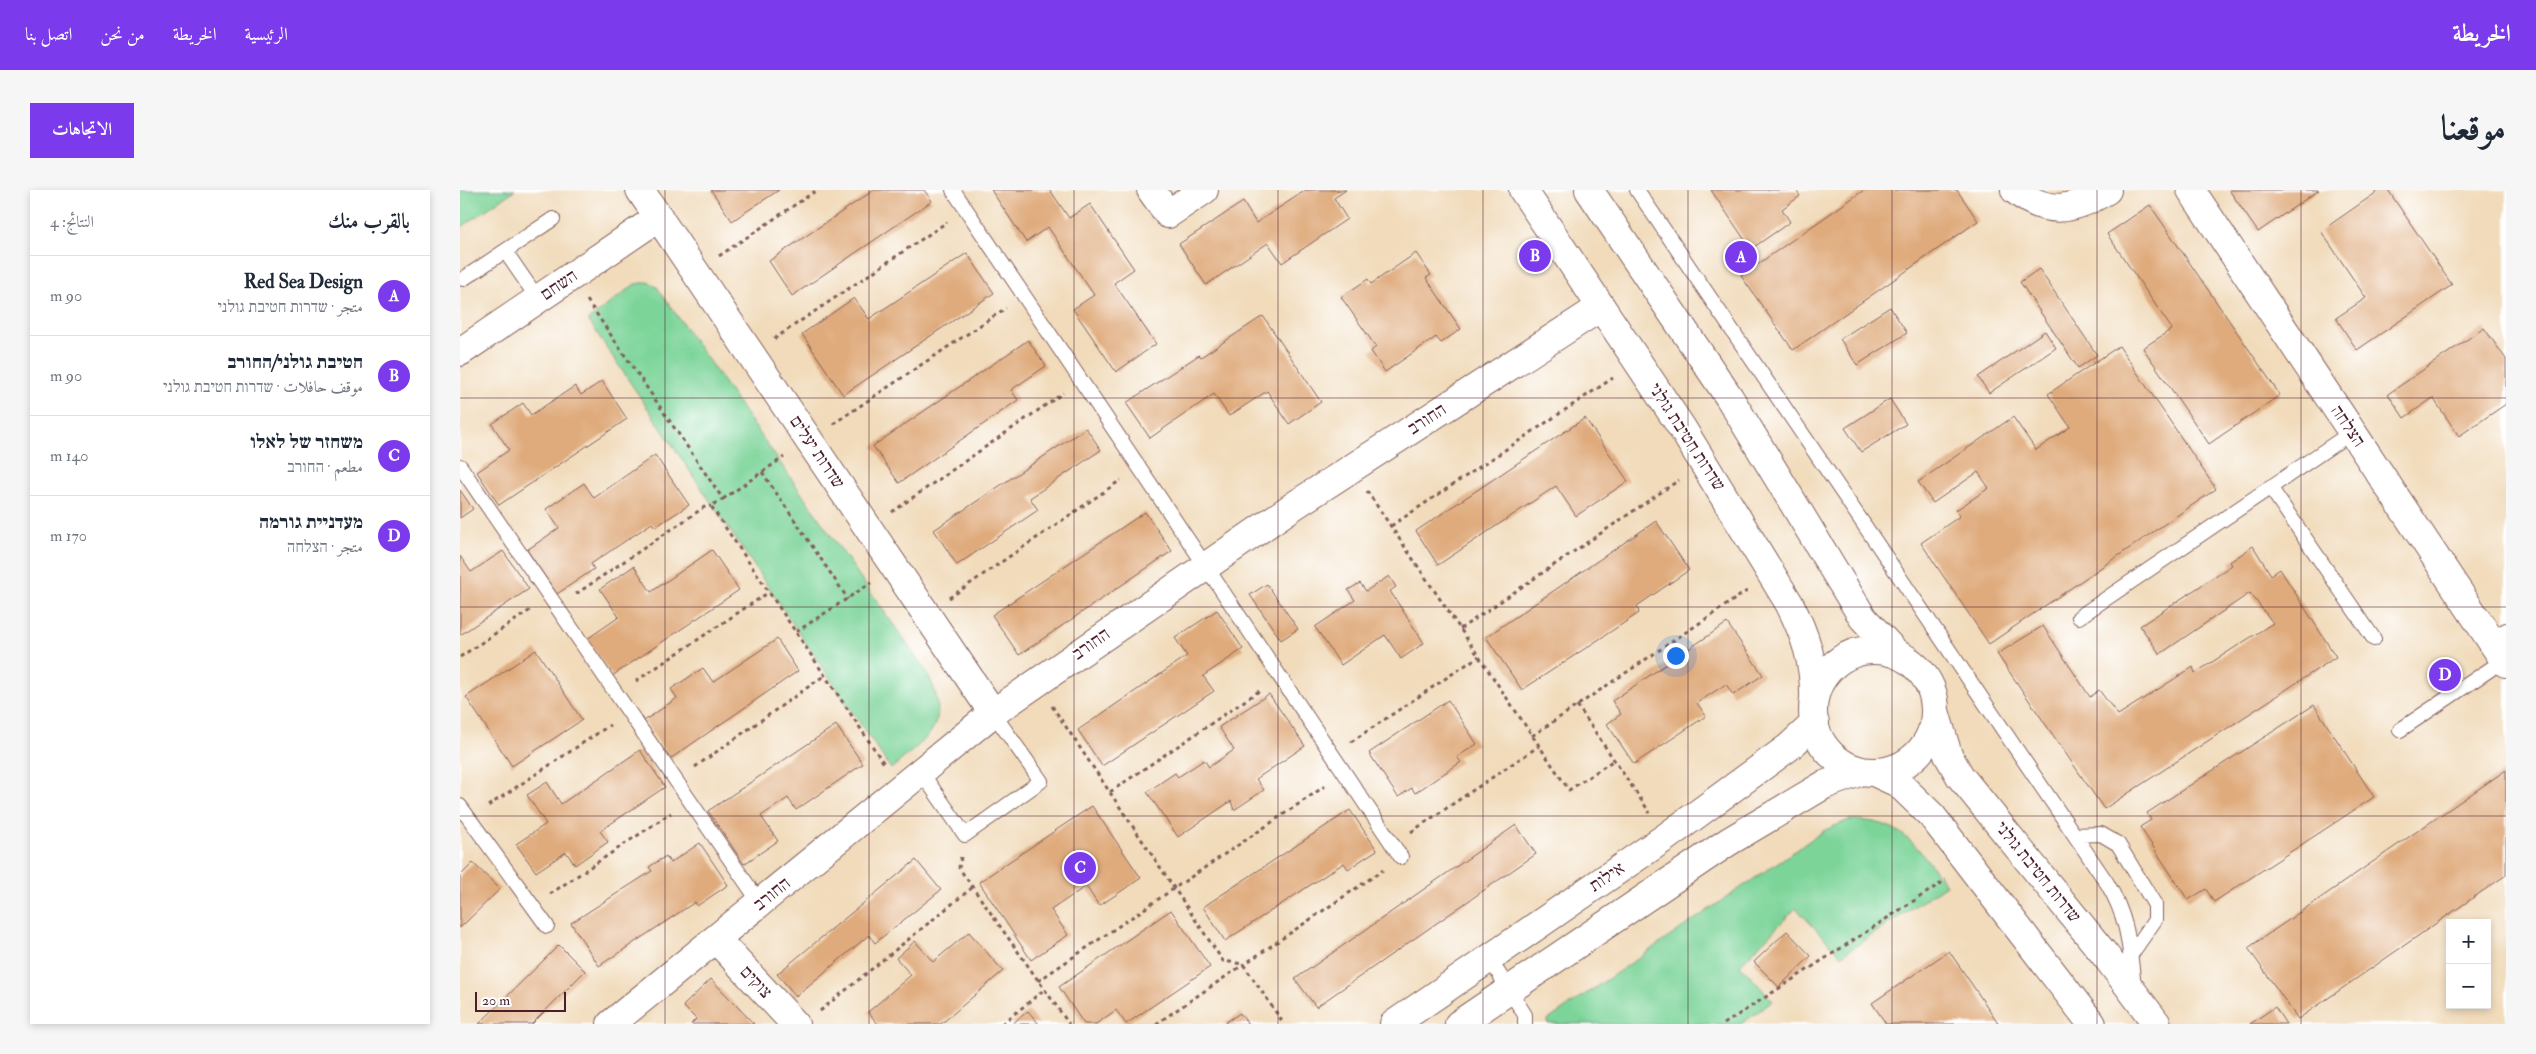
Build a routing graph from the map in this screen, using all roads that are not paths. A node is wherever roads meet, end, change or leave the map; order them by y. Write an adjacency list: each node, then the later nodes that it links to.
1 (640, 190): 11 (street, שדרות יעלים)
2 (953, 190): 21 (lane)
3 (1151, 190): 4 (street)
4 (1204, 190)
5 (1523, 190): 16 (street, שדרות חטיבת גולני)
6 (1589, 190): 25 (street)
7 (1637, 190): 33 (lane)
8 (2015, 190): 9 (street)
9 (2107, 190)
10 (2191, 190): 18 (street, הצלחה)
11 (659, 217): 15 (street, השחם); 28 (street, שדרות יעלים)
12 (553, 219): 13 (lane)
13 (506, 251): 14 (lane); 15 (lane)
14 (463, 279)
15 (538, 299): 17 (street, השחם)
16 (1601, 307): 21 (street, החורב); 26 (street, שדרות חטיבת גולני)
17 (460, 352)
18 (2352, 432): 20 (lane); 24 (street, הצלחה)
19 (460, 466): 35 (lane)
20 (2270, 488): 22 (lane); 23 (lane)
21 (1205, 566): 28 (street, החורב); 34 (lane)
22 (2079, 617)
23 (2374, 640)
24 (2502, 648): 29 (lane)
25 (1897, 654): 26 (street); 27 (street)
26 (1814, 711): 30 (street); 39 (street, אילות)
27 (1935, 711): 30 (street); 41 (street, שדרות חטיבת גולני)
28 (993, 713): 31 (street, החורב); 31 (lane)
29 (2400, 730)
30 (1868, 771): 40 (street); 47 (street)
31 (911, 780): 35 (street, החורב)
32 (460, 806): 36 (lane)
33 (2075, 834): 38 (lane); 38 (lane)
34 (1401, 857)
35 (760, 903): 37 (street, החורב)
36 (547, 926)
37 (716, 939): 42 (street, החורב); 43 (street, צוקים)
38 (2130, 956): 41 (lane)
39 (1489, 958): 40 (lane); 44 (street, אילות)
40 (1508, 990): 45 (street); 46 (lane)
41 (2135, 994): 48 (street, שדרות חטיבת גולני)
42 (611, 1024)
43 (795, 1024)
44 (1394, 1024)
45 (1459, 1024)
46 (1525, 1024)
47 (2092, 1024)
48 (2157, 1024)

